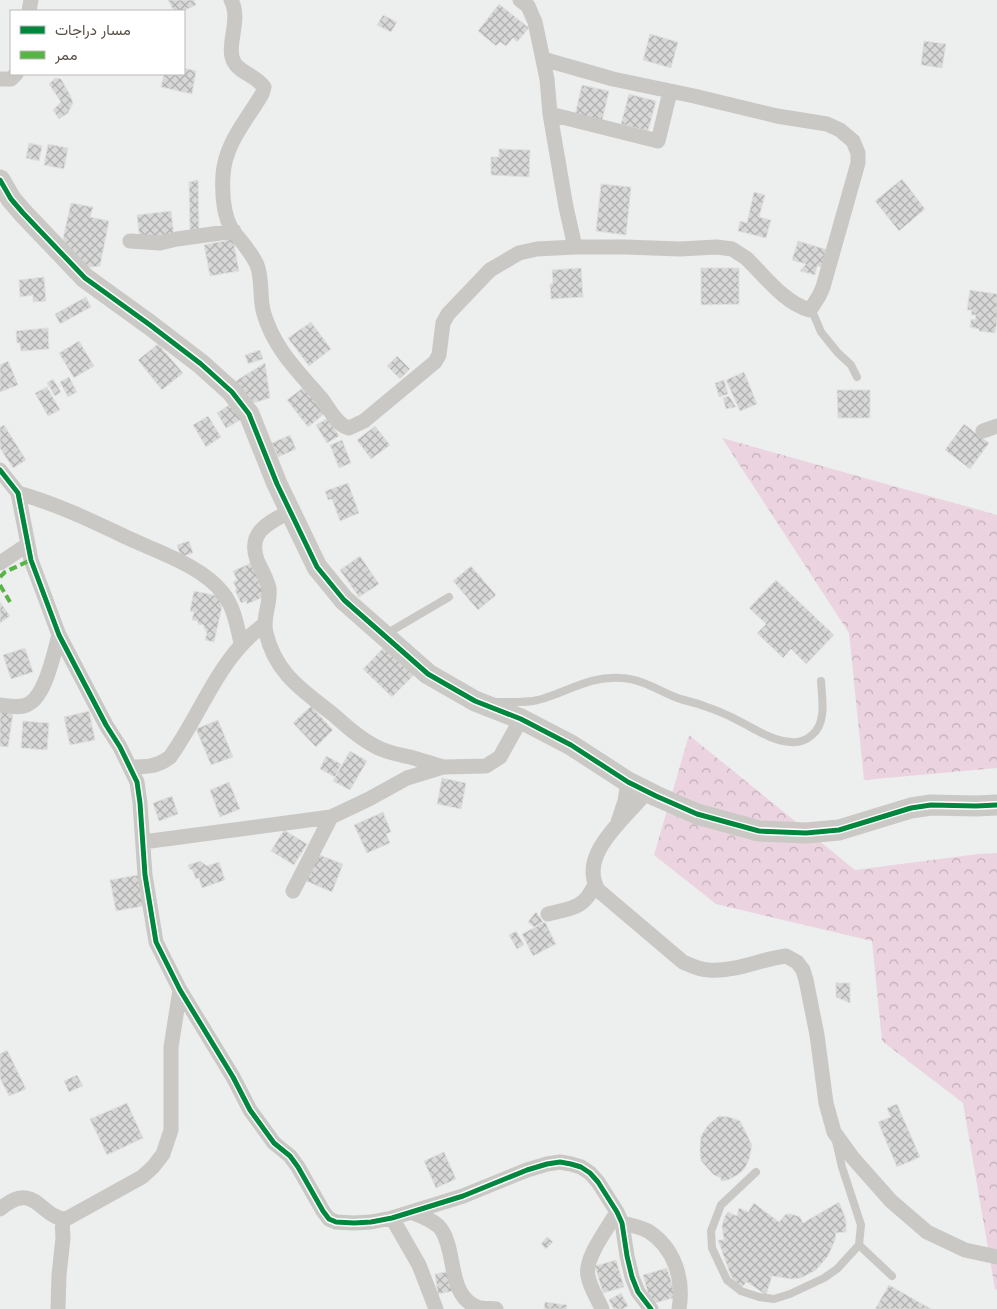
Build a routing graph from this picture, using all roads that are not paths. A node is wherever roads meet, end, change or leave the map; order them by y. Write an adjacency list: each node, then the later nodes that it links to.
1 (231, 0): 9 (street)
2 (520, 0): 3 (street)
3 (543, 59): 6 (street); 7 (street)
4 (15, 75): 5 (street)
5 (0, 79)
6 (670, 92): 7 (street); 12 (street)
7 (550, 114): 11 (street)
8 (0, 180): 16 (street)
9 (234, 231): 10 (street); 11 (street)
10 (130, 241)
11 (576, 248): 12 (street)
12 (810, 310): 13 (lane)
13 (857, 377)
14 (0, 470): 15 (street)
15 (18, 493): 17 (street); 23 (street)
16 (291, 511): 20 (street); 22 (street)
17 (27, 545): 18 (street); 21 (street)
18 (0, 564)
19 (450, 597): 22 (lane)
20 (265, 624): 23 (street); 29 (street)
21 (59, 636): 26 (street); 28 (street)
22 (383, 636): 25 (street)
23 (241, 643): 28 (street)
24 (821, 681): 25 (lane)
25 (475, 700): 27 (street)
26 (0, 704)
27 (521, 719): 29 (street); 30 (street)
28 (130, 767): 37 (street)
29 (443, 767): 35 (street)
30 (628, 782): 31 (street); 36 (street)
31 (647, 792): 34 (street); 36 (street)
32 (997, 800): 34 (street)
33 (997, 805): 34 (street)
34 (911, 808)
35 (330, 817): 37 (street); 39 (street)
36 (617, 824): 38 (street)
37 (143, 842): 41 (street)
38 (595, 884): 40 (street); 42 (street)
39 (293, 891)
40 (548, 914)
41 (180, 990): 46 (street); 48 (street)
42 (834, 1132): 49 (lane); 50 (street)
43 (756, 1172): 49 (lane)
44 (0, 1208): 48 (street)
45 (411, 1212): 46 (street); 47 (street); 54 (street)
46 (392, 1218): 53 (street)
47 (620, 1218): 55 (street); 56 (street); 57 (street)
48 (62, 1219): 52 (street)
49 (859, 1245): 51 (lane)
50 (997, 1257)
51 (892, 1276)
52 (58, 1309)
53 (436, 1309)
54 (496, 1309)
55 (602, 1309)
56 (651, 1309)
57 (679, 1309)

